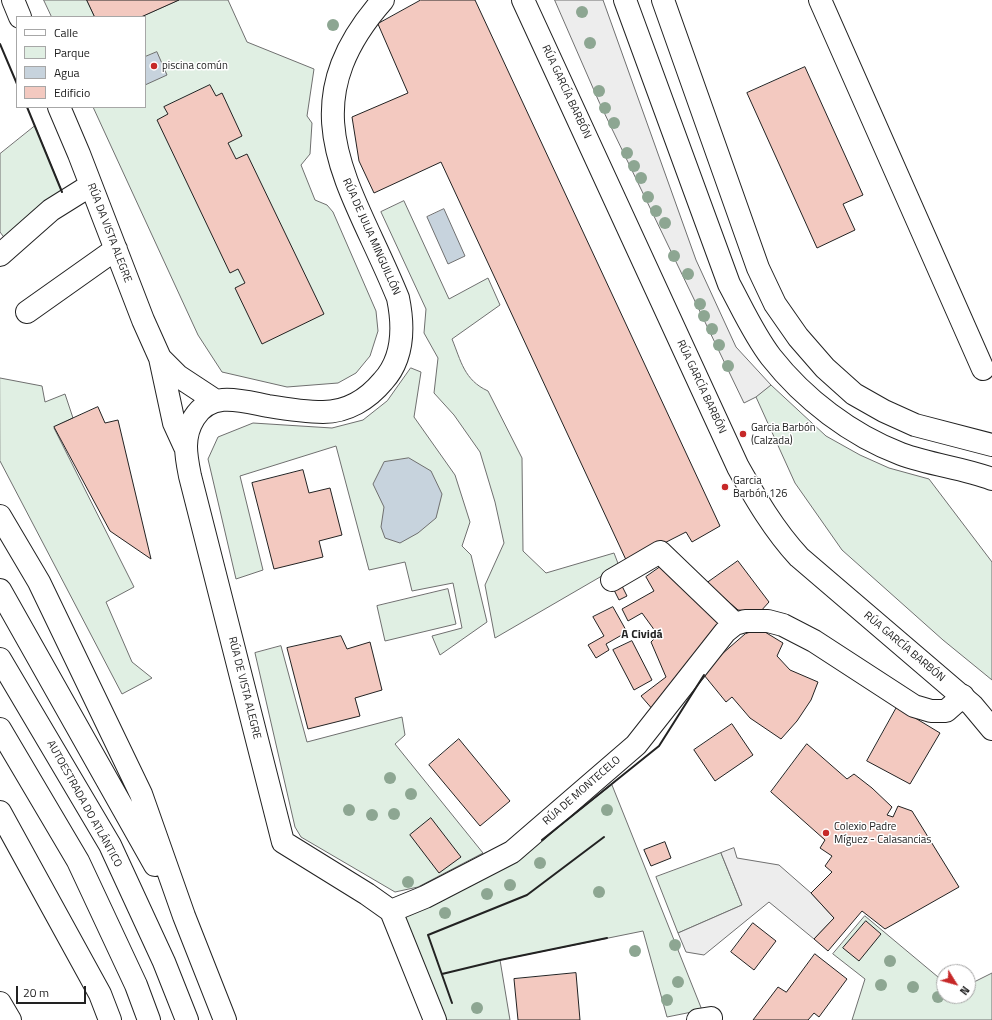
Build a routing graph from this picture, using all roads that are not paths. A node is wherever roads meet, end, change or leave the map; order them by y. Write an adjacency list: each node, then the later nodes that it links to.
1 (13, 0): 7 (main road)
2 (384, 0): 16 (main road, RÚA DE JULIA MINGUILLÓN)
3 (523, 0): 25 (main road, RÚA GARCÍA BARBÓN)
4 (625, 0): 19 (main road)
5 (663, 0): 17 (main road)
6 (820, 0): 14 (main road)
7 (20, 16)
8 (58, 108): 9 (main road, RÚA DA VISTA ALEGRE)
9 (91, 185): 10 (main road, RÚA DA VISTA ALEGRE); 11 (main road)
10 (116, 249): 12 (main road); 13 (main road, RÚA DA VISTA ALEGRE)
11 (0, 255)
12 (27, 312)
13 (160, 358): 15 (main road, RÚA DA VISTA ALEGRE); 16 (main road, RÚA DA VISTA ALEGRE)
14 (983, 369)
15 (167, 384): 16 (main road, RÚA DA VISTA ALEGRE); 18 (main road, RÚA DA VISTA ALEGRE)
16 (207, 406): 18 (main road, RÚA DE VISTA ALEGRE)
17 (992, 445)
18 (185, 447): 30 (main road, RÚA DE VISTA ALEGRE)
19 (992, 480)
20 (0, 516): 31 (main road)
21 (612, 580): 23 (main road)
22 (0, 590): 31 (main road)
23 (735, 624): 25 (main road); 30 (main road, RÚA DE MONTECELO)
24 (0, 659): 36 (main road, AUTOESTRADA DO ATLÁNTICO)
25 (968, 701): 26 (main road, RÚA GARCÍA BARBÓN); 28 (main road, RÚA GARCÍA BARBÓN)
26 (992, 715)
27 (0, 729): 35 (main road)
28 (992, 729)
29 (0, 812): 34 (main road)
30 (391, 911): 38 (main road)
31 (184, 916): 37 (main road)
32 (0, 1003): 33 (main road)
33 (10, 1020)
34 (110, 1020)
35 (149, 1020)
36 (187, 1020)
37 (225, 1020)
38 (435, 1020)

